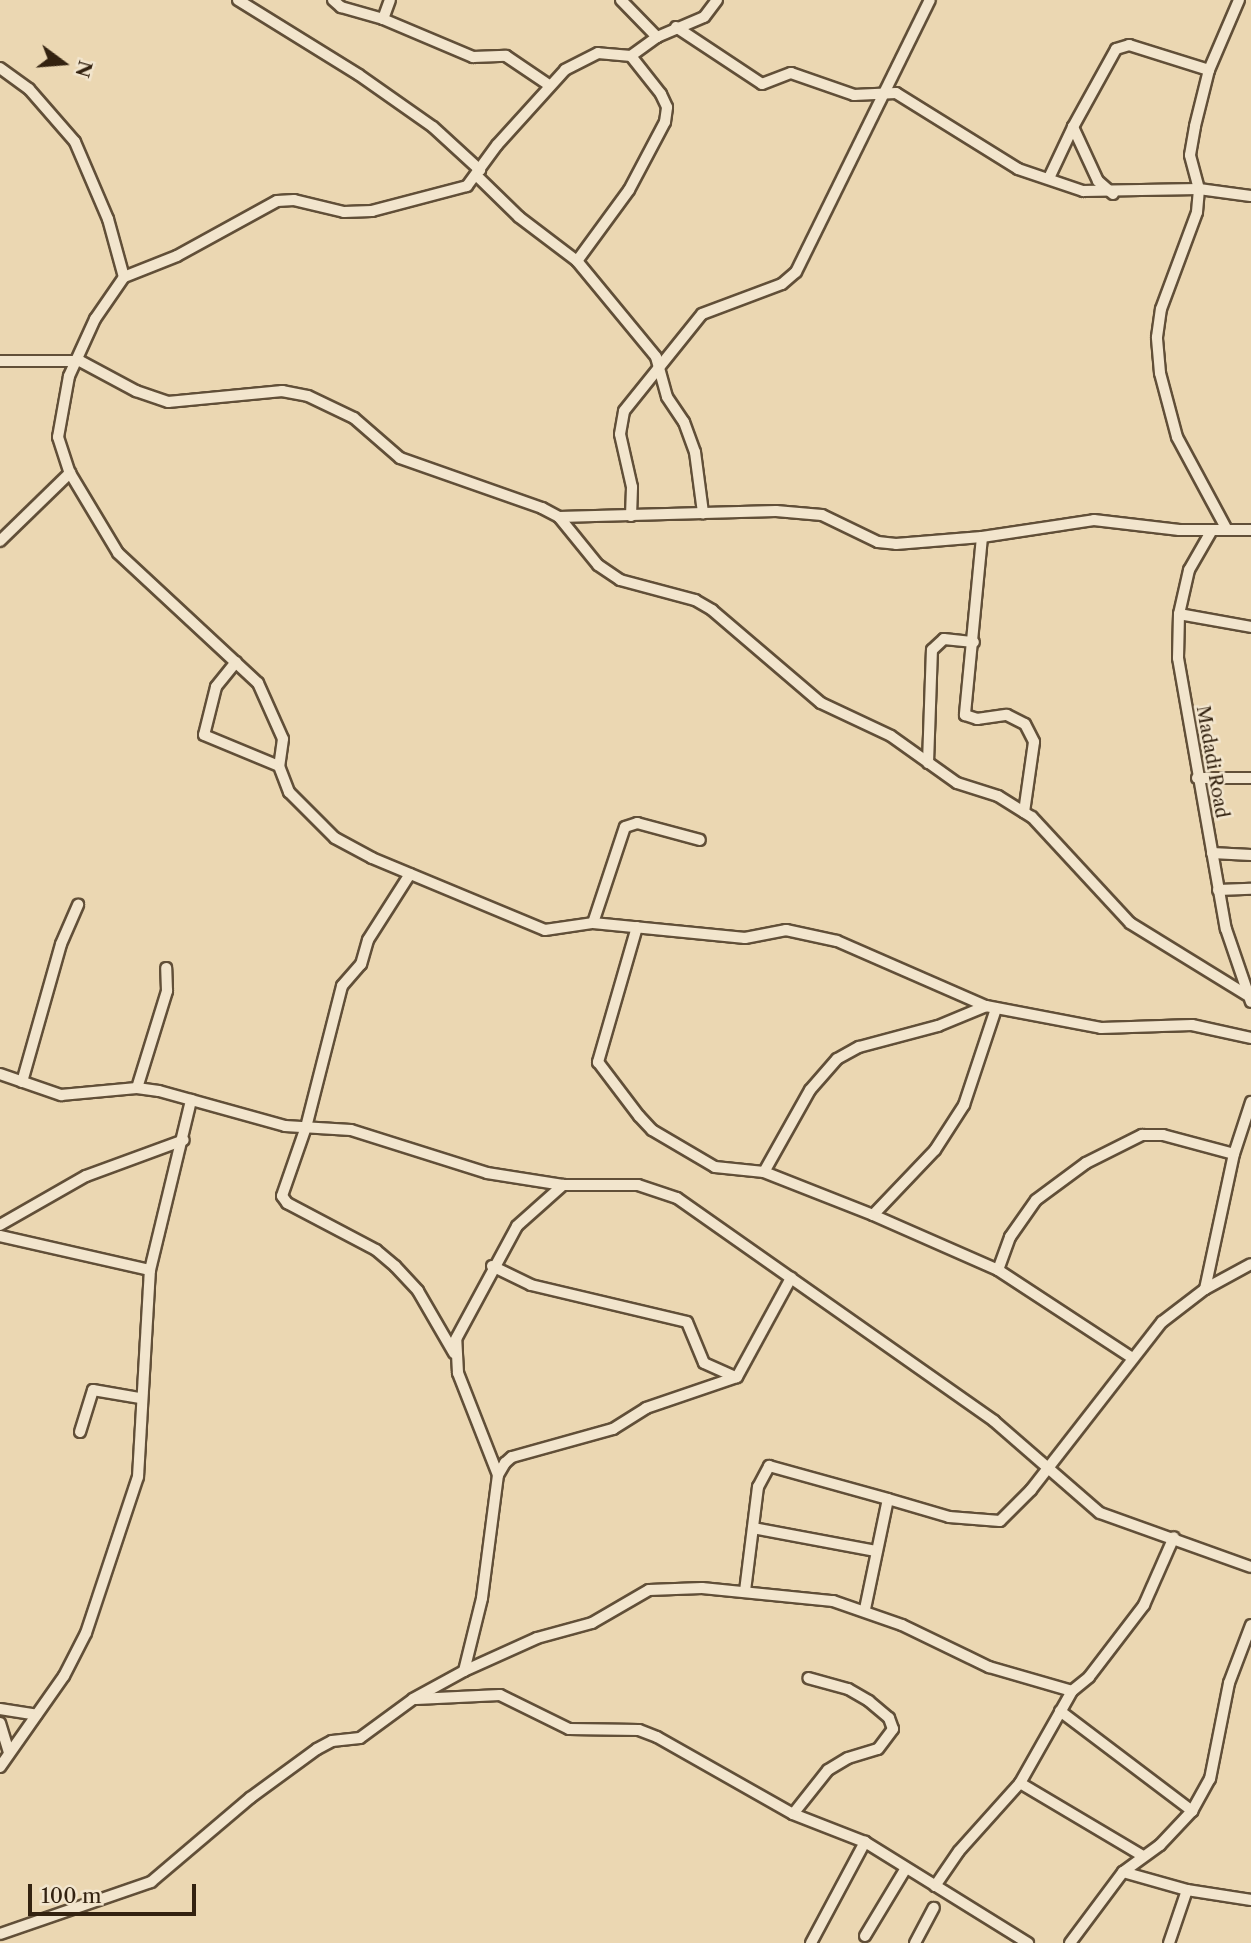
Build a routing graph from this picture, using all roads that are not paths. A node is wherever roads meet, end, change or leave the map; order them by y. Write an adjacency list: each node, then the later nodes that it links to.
1 (238, 0): 17 (street)
2 (333, 0): 8 (street)
3 (390, 0): 8 (street)
4 (621, 0): 10 (street)
5 (717, 0): 9 (street)
6 (930, 0): 15 (street)
7 (1239, 0): 13 (street)
8 (383, 19): 14 (street)
9 (677, 27): 10 (street); 15 (street)
10 (657, 37): 11 (street)
11 (631, 56): 14 (street); 22 (street)
12 (0, 68): 23 (street)
13 (1209, 70): 16 (street); 19 (street)
14 (548, 85): 17 (street)
15 (881, 95): 18 (street); 26 (street)
16 (1073, 127): 18 (street); 20 (street)
17 (478, 172): 22 (street); 23 (street)
18 (1049, 178): 20 (street)
19 (1199, 189): 20 (street); 21 (street); 31 (street)
20 (1113, 194)
21 (1251, 196)
22 (577, 261): 26 (street)
23 (124, 277): 25 (street)
24 (0, 361): 25 (street)
25 (80, 361): 27 (street); 30 (street)
26 (662, 367): 28 (street); 29 (street)
27 (71, 473): 35 (street); 39 (street)
28 (703, 513): 29 (street); 34 (street)
29 (631, 516): 30 (street)
30 (559, 517): 40 (street)
31 (1226, 528): 32 (street); 33 (street)
32 (1212, 530): 34 (street); 36 (street, Madadi Road)
33 (1251, 530)
34 (982, 537): 38 (street)
35 (0, 541)
36 (1179, 614): 37 (street); 42 (street, Madadi Road)
37 (1251, 627)
38 (974, 642): 40 (street); 44 (street)
39 (236, 662): 41 (street); 41 (street)
40 (928, 763): 44 (street)
41 (279, 766): 48 (street)
42 (1197, 778): 43 (street); 46 (street, Madadi Road)
43 (1251, 778)
44 (1024, 812): 55 (street)
45 (700, 840): 52 (street)
46 (1212, 853): 47 (street); 50 (street, Madadi Road)
47 (1251, 855)
48 (410, 874): 52 (street); 63 (street)
49 (1251, 889): 50 (street)
50 (1218, 890): 55 (street, Madadi Road)
51 (78, 905): 59 (street)
52 (593, 923): 53 (street)
53 (636, 927): 56 (street); 67 (street)
54 (166, 968): 60 (street)
55 (1249, 999)
56 (991, 1008): 57 (street); 67 (street); 69 (street)
57 (1251, 1038)
58 (0, 1074): 59 (street)
59 (22, 1082): 60 (street)
60 (137, 1088): 61 (street)
61 (191, 1100): 63 (street); 65 (street)
62 (1251, 1102): 64 (street)
63 (306, 1127): 68 (street); 78 (street)
64 (1247, 1127): 66 (street)
65 (184, 1140): 70 (street); 74 (street)
66 (1234, 1154): 75 (street); 77 (street)
67 (764, 1172): 69 (street)
68 (563, 1185): 73 (street); 76 (street)
69 (873, 1214): 75 (street)
70 (0, 1225)
71 (0, 1236): 74 (street)
72 (1251, 1264): 77 (street)
73 (492, 1266): 78 (street); 80 (street)
74 (150, 1270): 81 (street)
75 (998, 1270): 79 (street)
76 (791, 1278): 80 (street); 83 (street)
77 (1205, 1289): 79 (street)
78 (454, 1353): 84 (street)
79 (1131, 1357): 83 (street)
80 (737, 1377): 84 (street)
81 (140, 1398): 82 (street); 99 (street)
82 (80, 1432)
83 (1049, 1467): 85 (street); 87 (street)
84 (498, 1475): 93 (street)
85 (888, 1499): 86 (street); 88 (street)
86 (753, 1528): 88 (street); 90 (street)
87 (1174, 1537): 89 (street); 95 (street)
88 (876, 1552): 91 (street)
89 (1251, 1567)
90 (745, 1591): 91 (street); 93 (street)
91 (865, 1609): 95 (street)
92 (1251, 1625): 104 (street)
93 (464, 1671): 96 (street)
94 (808, 1678): 105 (street)
95 (1072, 1691): 98 (street)
96 (413, 1699): 105 (street); 114 (street)
97 (0, 1709): 99 (street)
98 (1060, 1711): 103 (street); 104 (street)
99 (37, 1715): 101 (street)
100 (0, 1723): 101 (street)
101 (9, 1752): 102 (street)
102 (0, 1767)
103 (1020, 1783): 107 (street); 110 (street)
104 (1192, 1811): 107 (street)
105 (793, 1814): 106 (street)
106 (865, 1842): 108 (street); 116 (street)
107 (1143, 1856): 109 (street)
108 (906, 1868): 110 (street); 115 (street)
109 (1122, 1872): 111 (street); 119 (street)
110 (935, 1886): 118 (street)
111 (1187, 1890): 112 (street); 120 (street)
112 (1251, 1900)
113 (934, 1908): 117 (street)
114 (0, 1934)
115 (865, 1936)
116 (811, 1943)
117 (915, 1943)
118 (1028, 1943)
119 (1070, 1943)
120 (1169, 1943)

